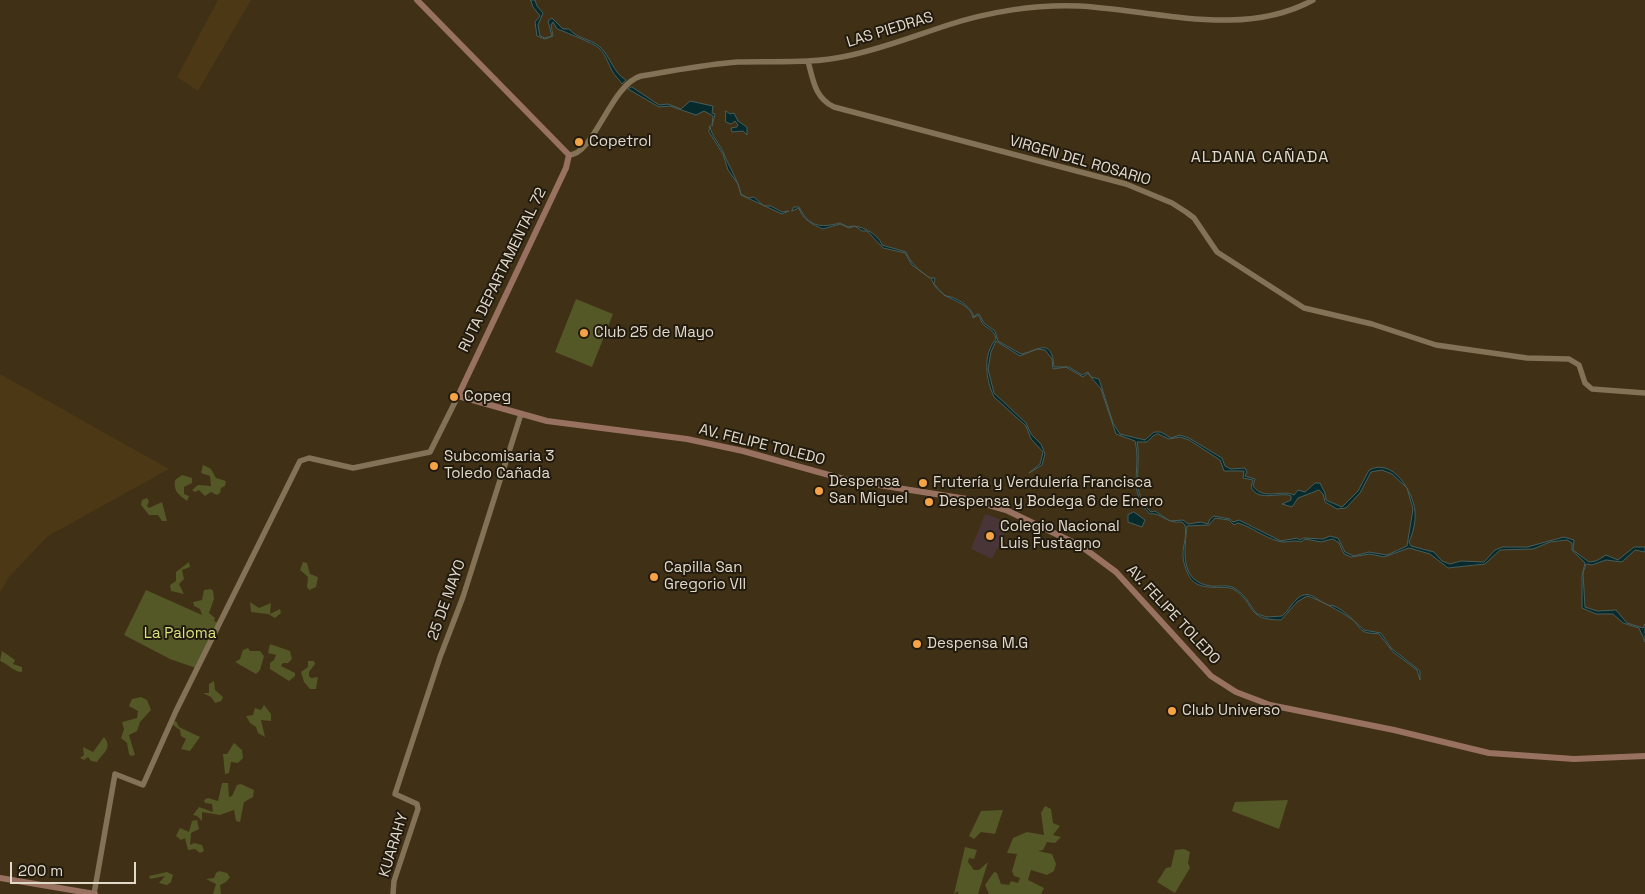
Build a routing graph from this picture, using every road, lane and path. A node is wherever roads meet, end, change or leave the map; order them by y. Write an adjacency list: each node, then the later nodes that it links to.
1 (417, 0): 4 (main road)
2 (1313, 0): 3 (street, LAS PIEDRAS)
3 (808, 61): 4 (street, LAS PIEDRAS); 5 (street, VIRGEN DEL ROSARIO)
4 (569, 155): 6 (main road, RUTA DEPARTAMENTAL 72)
5 (1645, 393)
6 (458, 396): 7 (main road, AV. FELIPE TOLEDO); 11 (street)
7 (521, 414): 8 (main road, AV. FELIPE TOLEDO); 9 (street, 25 DE MAYO)
8 (1645, 756)
9 (417, 804): 12 (street, KUARAHY)
10 (0, 878): 11 (main road)
11 (94, 894)
12 (393, 894)

